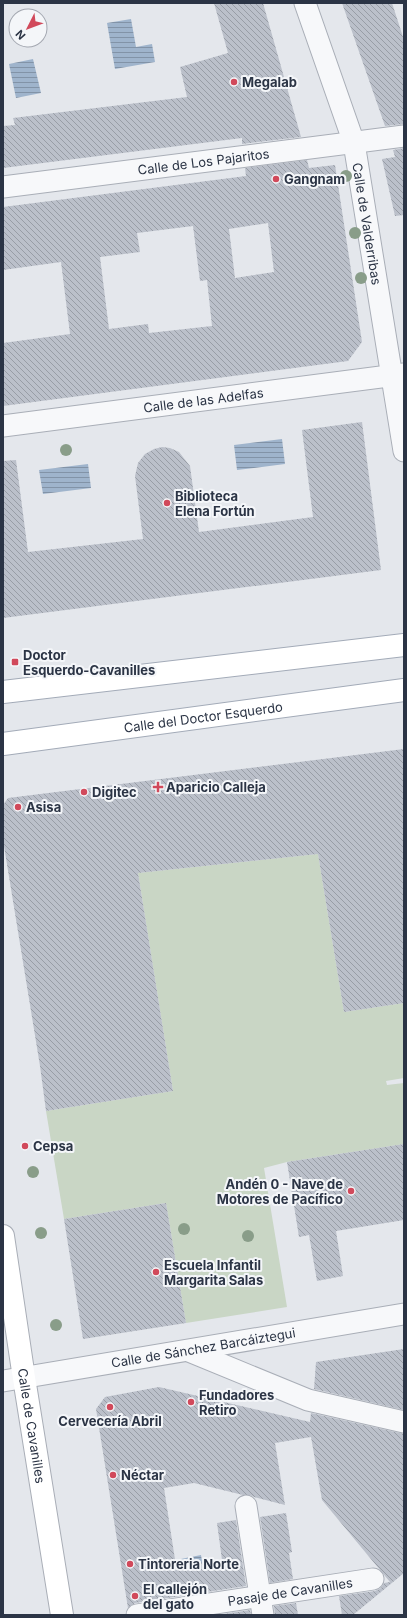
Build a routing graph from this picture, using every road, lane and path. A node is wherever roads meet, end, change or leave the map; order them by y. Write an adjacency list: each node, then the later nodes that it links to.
1 (305, 3): 3 (street, Calle de Valderribas)
2 (404, 136): 3 (street, Calle de Los Pajaritos)
3 (354, 143): 4 (street, Calle de Los Pajaritos); 5 (street, Calle de Valderribas)
4 (3, 187)
5 (397, 375): 6 (street, Calle de las Adelfas); 7 (street, Calle de Valderribas)
6 (3, 426)
7 (404, 451)
8 (404, 645): 10 (main road)
9 (404, 690): 11 (main road, Calle del Doctor Esquerdo)
10 (3, 692)
11 (3, 744)
12 (3, 1236): 15 (main road, Calle de Cavanilles)
13 (404, 1314): 14 (street, Calle de Sánchez Barcáiztegui)
14 (188, 1350): 15 (street, Calle de Sánchez Barcáiztegui); 17 (street)
15 (24, 1378): 16 (street, Calle de Sánchez Barcáiztegui); 21 (main road, Calle de Cavanilles)
16 (3, 1381)
17 (404, 1422)
18 (246, 1506): 20 (street)
19 (373, 1579): 20 (street, Pasaje de Cavanilles)
20 (261, 1606): 22 (street, Pasaje de Cavanilles)
21 (62, 1615)
22 (137, 1615)

